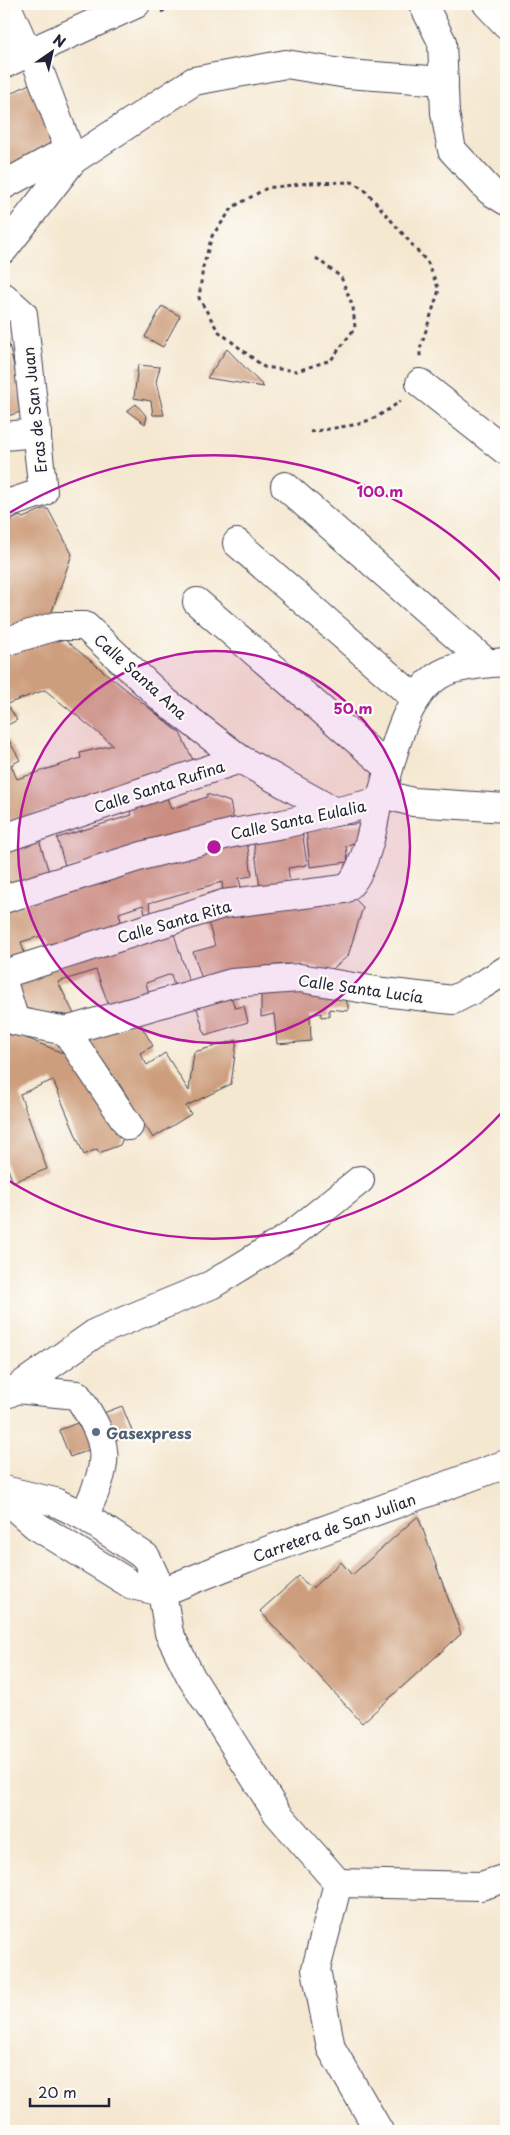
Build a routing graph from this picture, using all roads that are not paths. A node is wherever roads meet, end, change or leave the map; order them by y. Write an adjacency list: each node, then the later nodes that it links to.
1 (6, 4): 6 (street)
2 (423, 4): 7 (street)
3 (487, 4): 5 (street)
4 (146, 10): 6 (street)
5 (506, 24)
6 (21, 55): 8 (street)
7 (444, 80): 8 (street); 10 (street)
8 (72, 154): 9 (street); 11 (street)
9 (4, 185)
10 (506, 201)
11 (4, 249)
12 (4, 297): 14 (street, Eras de San Juan)
13 (422, 384): 16 (street)
14 (37, 433): 15 (street); 18 (street, Eras de San Juan)
15 (4, 436)
16 (506, 452)
17 (285, 486): 22 (street)
18 (4, 505)
19 (237, 544): 23 (street)
20 (197, 602): 25 (street)
21 (4, 642): 24 (street, Calle Santa Ana)
22 (497, 663): 23 (street, Calle Santa Rita)
23 (416, 699): 25 (street, Calle Santa Rita)
24 (240, 759): 28 (street, Calle Santa Rufina); 29 (street, Calle Santa Rufina)
25 (390, 768): 26 (street, Calle Santa Rita)
26 (379, 798): 27 (street, Calle Santa Eulalia); 28 (street, Calle Santa Eulalia); 32 (street, Calle Santa Rita)
27 (506, 808)
28 (335, 812): 30 (street, Calle Santa Eulalia)
29 (4, 838)
30 (4, 899)
31 (506, 970): 35 (street, Calle Santa Lucía)
32 (4, 974)
33 (4, 985): 34 (street)
34 (9, 1023): 35 (street)
35 (66, 1031): 36 (street)
36 (129, 1126)
37 (360, 1180): 38 (street)
38 (10, 1393): 42 (street)
39 (506, 1464): 43 (street, Carretera de San Julian)
40 (4, 1490): 42 (street)
41 (4, 1498): 43 (street)
42 (84, 1516): 43 (street)
43 (162, 1592): 45 (street)
44 (506, 1878): 45 (street)
45 (338, 1883): 46 (street)
46 (379, 2131)

